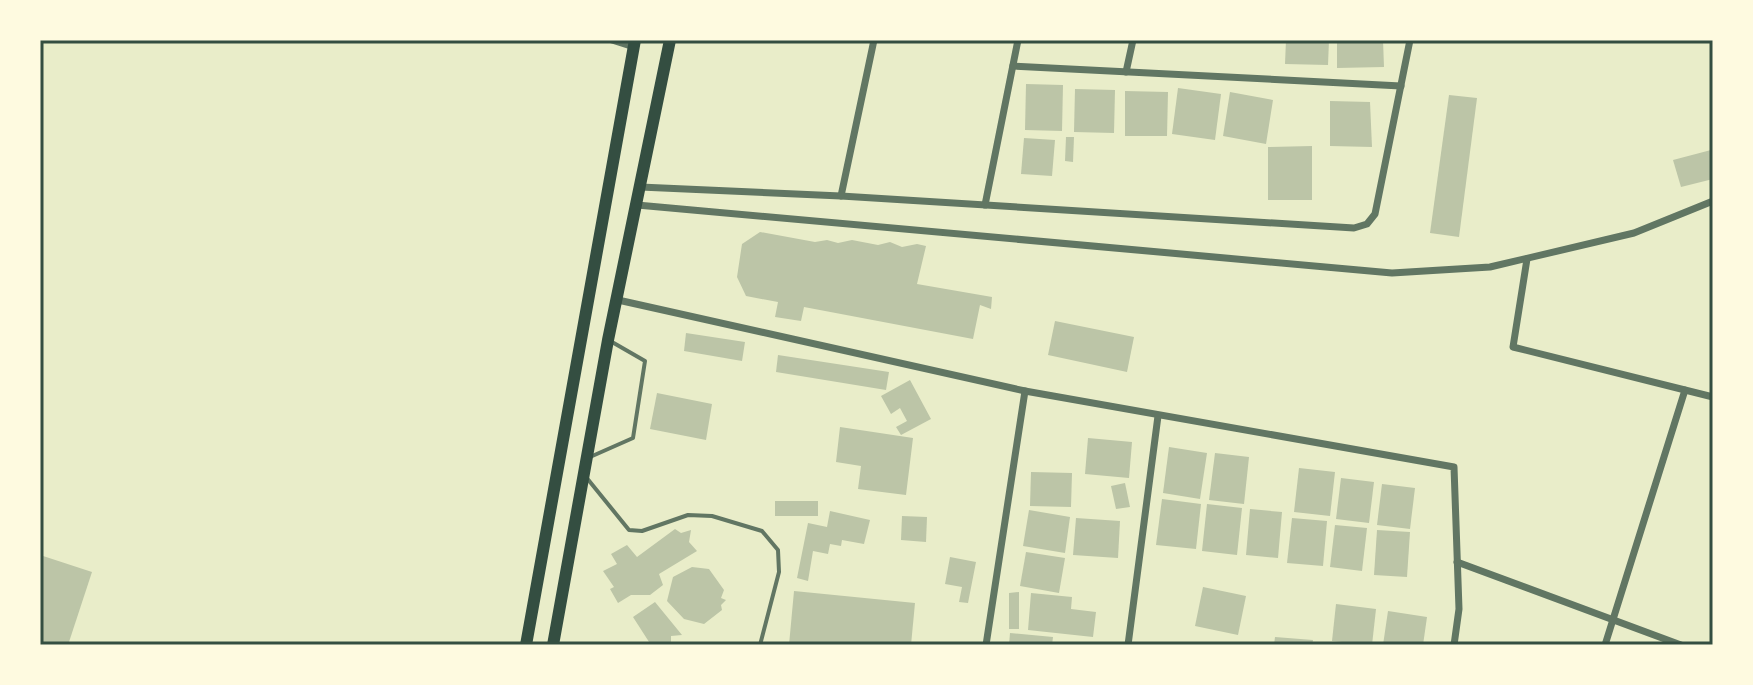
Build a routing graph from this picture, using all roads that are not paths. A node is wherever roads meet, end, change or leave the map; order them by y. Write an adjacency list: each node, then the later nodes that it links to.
1 (612, 40): 7 (street)
2 (670, 40): 11 (highway)
3 (874, 40): 12 (street)
4 (1018, 40): 8 (street)
5 (1133, 40): 9 (street)
6 (1410, 40): 10 (street)
7 (635, 44): 27 (highway)
8 (1013, 66): 9 (street); 15 (street)
9 (1126, 72): 10 (street)
10 (1401, 86): 15 (street)
11 (640, 187): 12 (street); 14 (highway)
12 (841, 196): 15 (street)
13 (1713, 201): 16 (street)
14 (637, 205): 16 (street); 17 (highway)
15 (985, 205)
16 (1527, 259): 19 (street)
17 (618, 300): 18 (highway); 20 (street)
18 (608, 340): 23 (highway); 23 (lane)
19 (1685, 390): 21 (street); 26 (street)
20 (1025, 391): 22 (street); 30 (street)
21 (1713, 397)
22 (1158, 416): 25 (street); 31 (street)
23 (588, 458): 24 (highway)
24 (585, 476): 28 (highway); 29 (lane)
25 (1457, 562): 26 (street); 32 (street)
26 (1612, 620): 33 (street); 34 (street)
27 (526, 645)
28 (553, 645)
29 (760, 645)
30 (986, 645)
31 (1128, 645)
32 (1454, 645)
33 (1605, 645)
34 (1681, 645)

